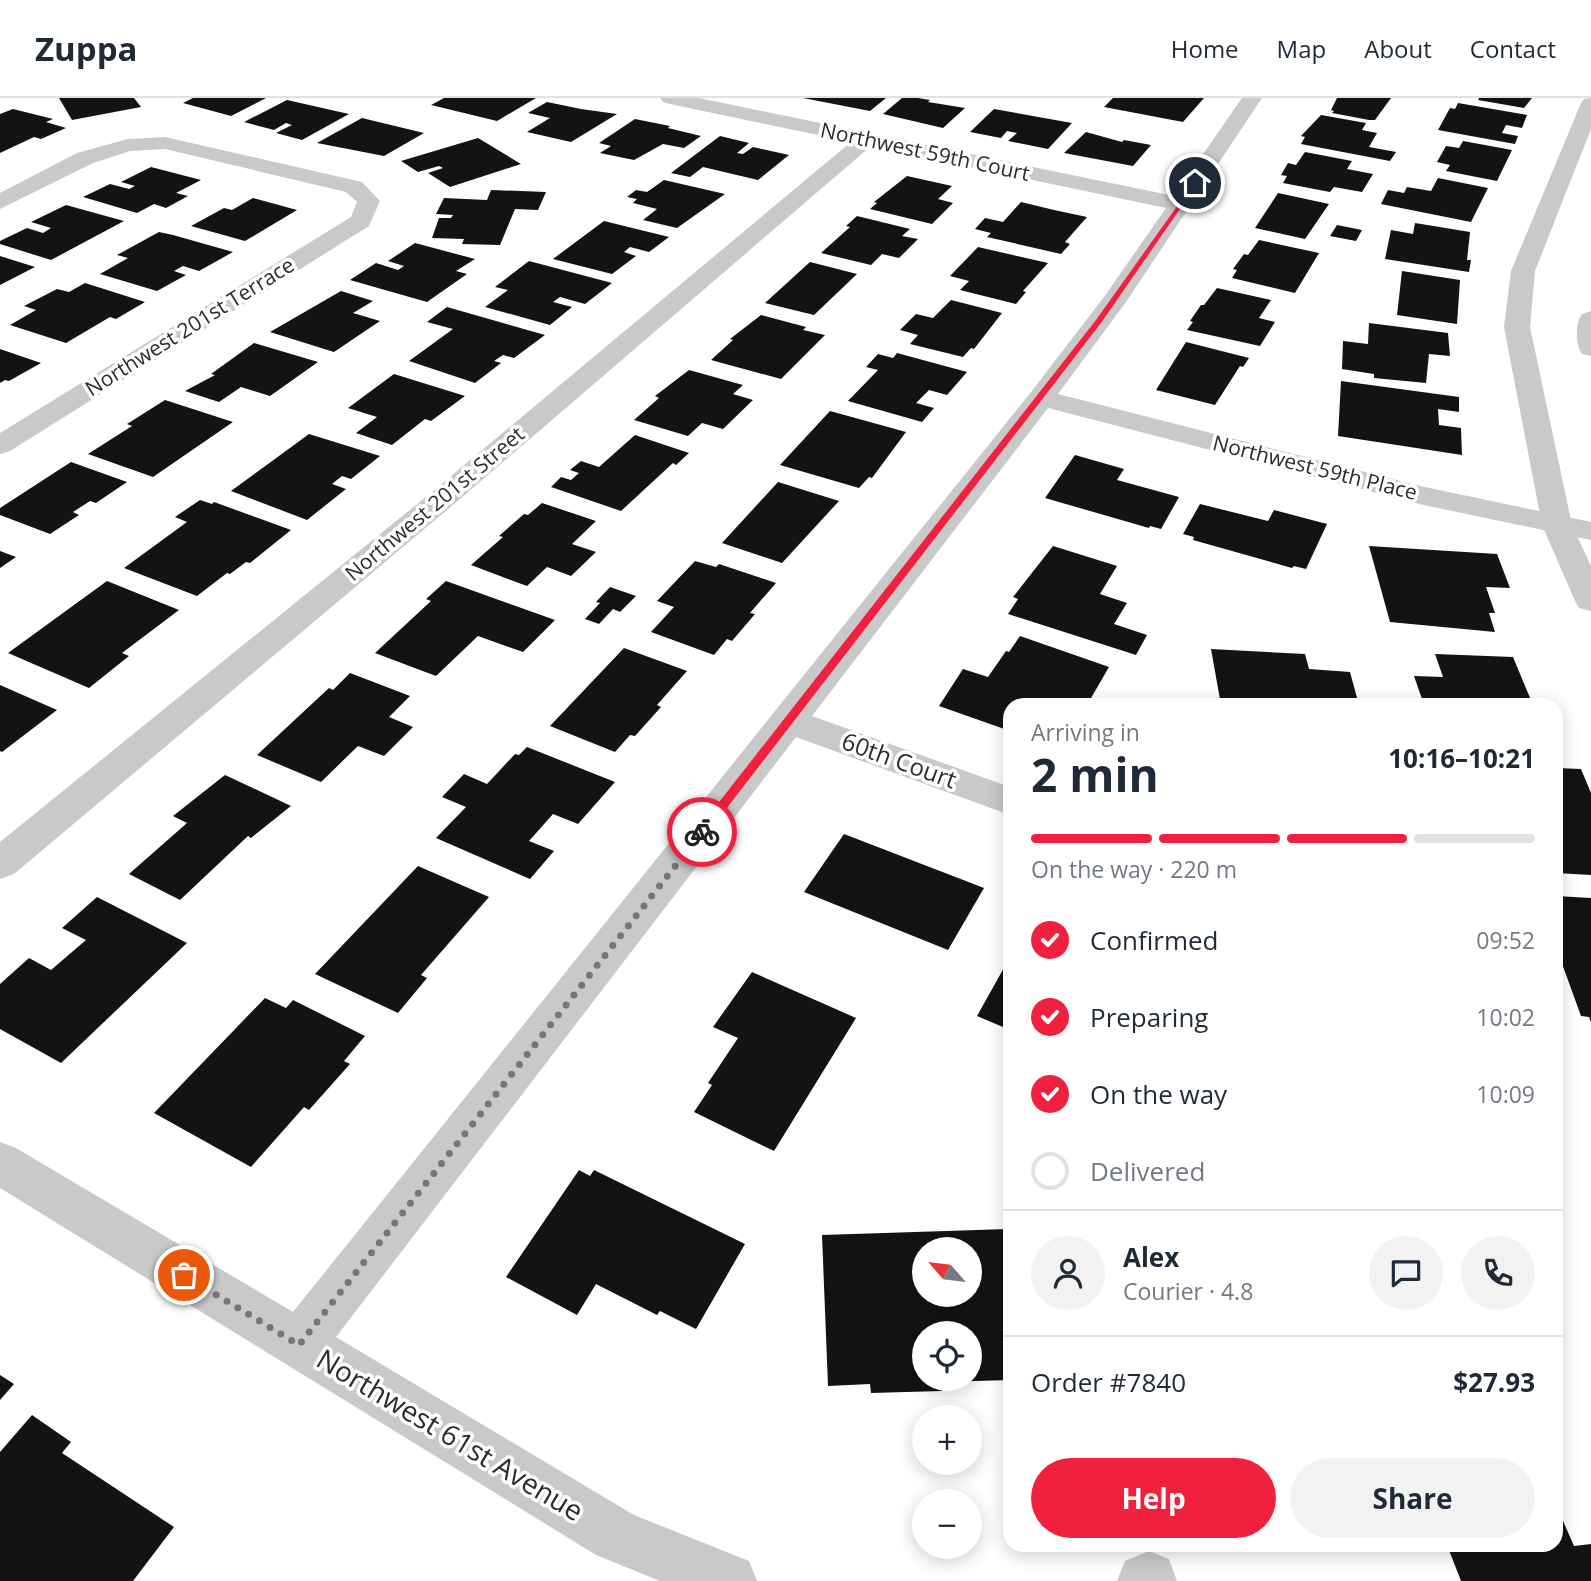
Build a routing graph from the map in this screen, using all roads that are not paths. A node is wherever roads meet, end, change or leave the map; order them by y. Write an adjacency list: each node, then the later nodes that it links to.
1 (670, 98): 4 (street, Northwest 59th Court)
2 (1252, 98): 6 (street)
3 (1591, 103): 11 (street)
4 (866, 140): 6 (street, Northwest 59th Court); 16 (street, Northwest 201st Street)
5 (0, 202): 10 (street, Northwest 201st Terrace)
6 (1180, 204): 9 (street)
7 (1591, 319): 8 (street)
8 (1591, 348)
9 (1041, 398): 11 (street, Northwest 59th Place); 14 (street)
10 (0, 444)
11 (1557, 525): 12 (street, Northwest 59th Place); 13 (street)
12 (1591, 531)
13 (1591, 601)
14 (789, 721): 15 (street, 60th Court); 18 (street)
15 (1003, 798)
16 (0, 864)
17 (0, 1163): 18 (street, Northwest 61st Avenue)
18 (299, 1345): 19 (street, Northwest 61st Avenue)
19 (729, 1581)

